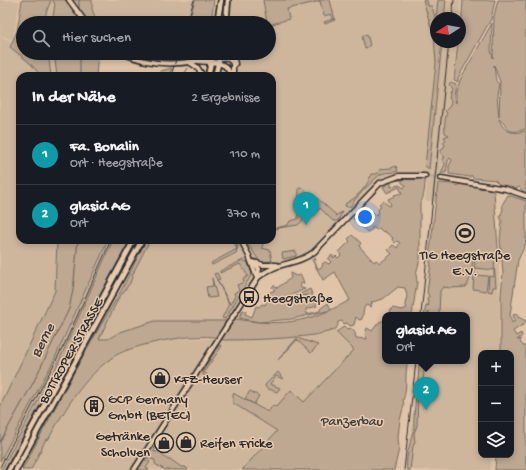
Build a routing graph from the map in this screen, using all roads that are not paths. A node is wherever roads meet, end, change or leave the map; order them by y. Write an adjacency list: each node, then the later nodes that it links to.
1 (69, 0): 4 (street)
2 (221, 0): 5 (main road)
3 (228, 0): 6 (main road)
4 (80, 16)
5 (219, 16)
6 (227, 16)
7 (143, 60): 14 (street)
8 (201, 60): 14 (street)
9 (212, 60): 18 (main road)
10 (214, 60): 15 (street)
11 (219, 60): 15 (main road)
12 (231, 60): 16 (street)
13 (234, 60): 16 (street)
14 (188, 62): 17 (street)
15 (218, 63): 19 (main road); 20 (street)
16 (233, 70)
17 (200, 72)
18 (209, 72)
19 (216, 72)
20 (229, 72)
21 (425, 176): 29 (street)
22 (441, 178): 23 (street)
23 (526, 196)
24 (132, 244): 31 (main road, BOTTROPER STRASSE)
25 (140, 244): 32 (main road, BOTTROPER STRASSE)
26 (243, 244): 27 (street)
27 (249, 256): 28 (street); 30 (street)
28 (254, 262): 29 (street); 30 (street)
29 (279, 265): 30 (street)
30 (257, 278): 33 (street)
31 (9, 470)
32 (16, 470)
33 (134, 470)

